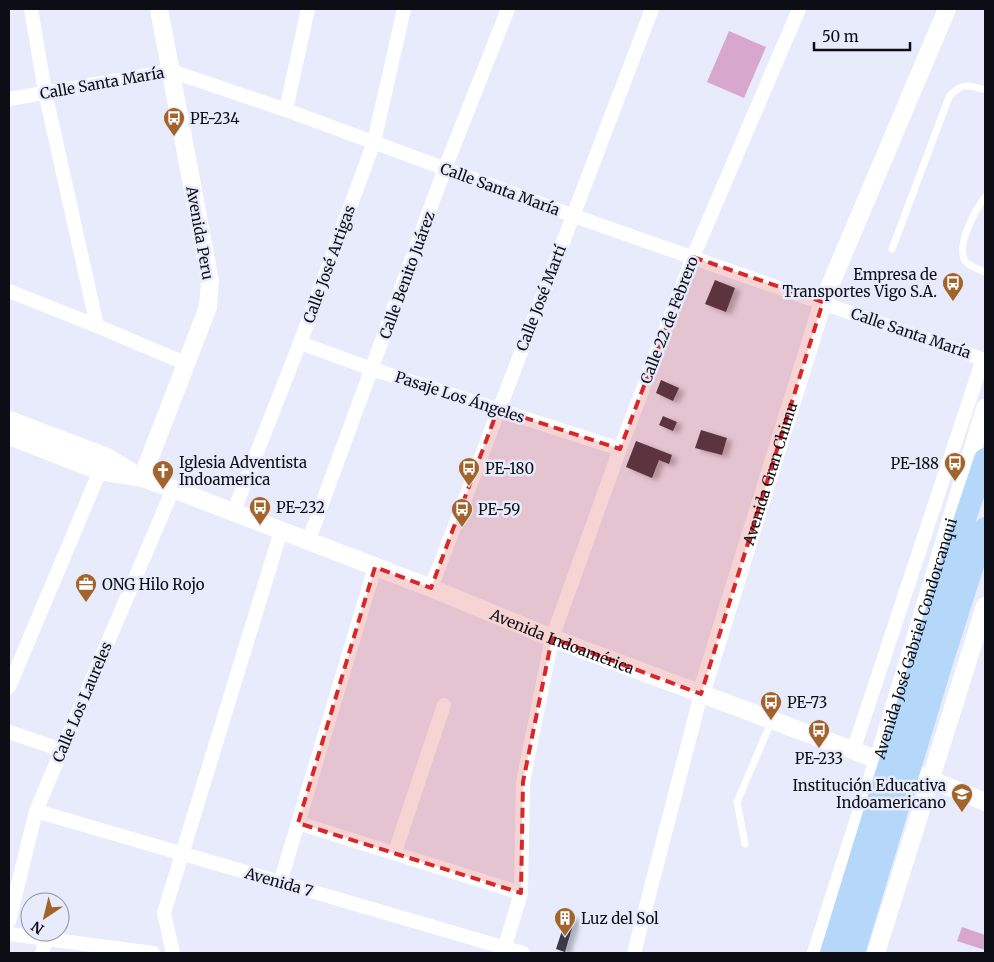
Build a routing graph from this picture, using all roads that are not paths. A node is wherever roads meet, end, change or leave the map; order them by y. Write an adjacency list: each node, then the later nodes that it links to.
1 (31, 9): 11 (street)
2 (159, 9): 9 (street, Avenida Peru)
3 (308, 9): 13 (street)
4 (404, 9): 14 (street, Calle José Artigas)
5 (508, 9): 15 (street, Calle Benito Juárez)
6 (652, 9): 17 (street, Calle José Martí)
7 (800, 9): 19 (street, Calle 22 de Febrero)
8 (947, 9): 22 (street, Avenida Gran Chimu)
9 (170, 71): 11 (street, Calle Santa María); 13 (street, Calle Santa María); 26 (street, Avenida Peru)
10 (985, 90): 18 (lane)
11 (45, 92): 12 (street, Calle Santa María); 23 (street)
12 (9, 99)
13 (286, 110): 14 (street, Calle Santa María)
14 (374, 142): 15 (street, Calle Santa María); 24 (street, Calle José Artigas)
15 (445, 168): 17 (street, Calle Santa María); 27 (street, Calle Benito Juárez)
16 (985, 197): 20 (lane)
17 (574, 216): 19 (street, Calle Santa María); 29 (street, Calle José Martí)
18 (892, 249)
19 (693, 257): 22 (street, Calle Santa María); 32 (street, Calle 22 de Febrero)
20 (985, 272)
21 (9, 291): 23 (street)
22 (823, 302): 25 (street, Calle Santa María); 46 (street, Avenida Gran Chimu)
23 (97, 326): 26 (street)
24 (300, 343): 27 (street, Pasaje Los Ángeles); 37 (street, Calle José Artigas)
25 (984, 357): 51 (street)
26 (187, 364): 35 (street, Avenida Peru)
27 (372, 368): 29 (street, Pasaje Los Ángeles); 40 (street, Calle Benito Juárez)
28 (985, 408): 52 (street, Avenida José Gabriel Condorcanqui)
29 (498, 409): 32 (street, Pasaje Los Ángeles); 42 (street, Calle José Martí)
30 (9, 420): 35 (street, Avenida Indoamérica)
31 (9, 436): 34 (street, Avenida Indoamérica)
32 (620, 449): 44 (street, Calle 22 de Febrero)
33 (985, 459): 52 (highway, Avenida José Gabriel Condorcanqui)
34 (100, 471): 35 (street, Avenida Indoamérica); 45 (street)
35 (142, 478): 36 (street, Avenida Indoamérica)
36 (173, 489): 37 (street, Avenida Indoamérica); 50 (street, Calle Los Laureles)
37 (233, 513): 39 (street, Avenida Indoamérica)
38 (985, 528): 52 (highway, Avenida José Gabriel Condorcanqui)
39 (282, 532): 40 (street, Avenida Indoamérica); 59 (street)
40 (308, 542): 41 (street, Avenida Indoamérica)
41 (375, 567): 42 (street, Avenida Indoamérica); 56 (street)
42 (431, 588): 44 (street, Avenida Indoamérica)
43 (985, 606): 53 (street)
44 (552, 638): 46 (street, Avenida Indoamérica); 61 (street, Calle 22 de Febrero)
45 (9, 687)
46 (701, 694): 48 (street, Avenida Indoamérica); 68 (street, Avenida Gran Chimu)
47 (444, 705): 58 (street)
48 (772, 720): 51 (street, Avenida Indoamérica); 57 (lane)
49 (9, 732): 50 (street)
50 (62, 750): 55 (street, Calle Los Laureles)
51 (853, 751): 52 (street, Avenida Indoamérica)
52 (892, 766): 53 (street, Avenida Indoamérica); 69 (street, Avenida José Gabriel Condorcanqui); 70 (highway, Avenida José Gabriel Condorcanqui); 71 (highway, Avenida José Gabriel Condorcanqui)
53 (932, 780): 54 (street, Avenida Indoamérica); 72 (street)
54 (985, 802)
55 (36, 811): 59 (street, Avenida 7); 62 (street, Calle Los Laureles)
56 (298, 823): 58 (street); 60 (street)
57 (745, 844)
58 (395, 852): 61 (street)
59 (181, 853): 60 (street, Avenida 7); 66 (street)
60 (280, 883): 64 (street, Avenida 7)
61 (521, 892): 64 (street, Calle 22 de Febrero)
62 (9, 922)
63 (69, 942): 65 (street)
64 (504, 950): 67 (street, Avenida 7)
65 (153, 953)
66 (173, 953)
67 (523, 953)
68 (634, 953)
69 (816, 953)
70 (831, 953)
71 (854, 953)
72 (876, 953)

